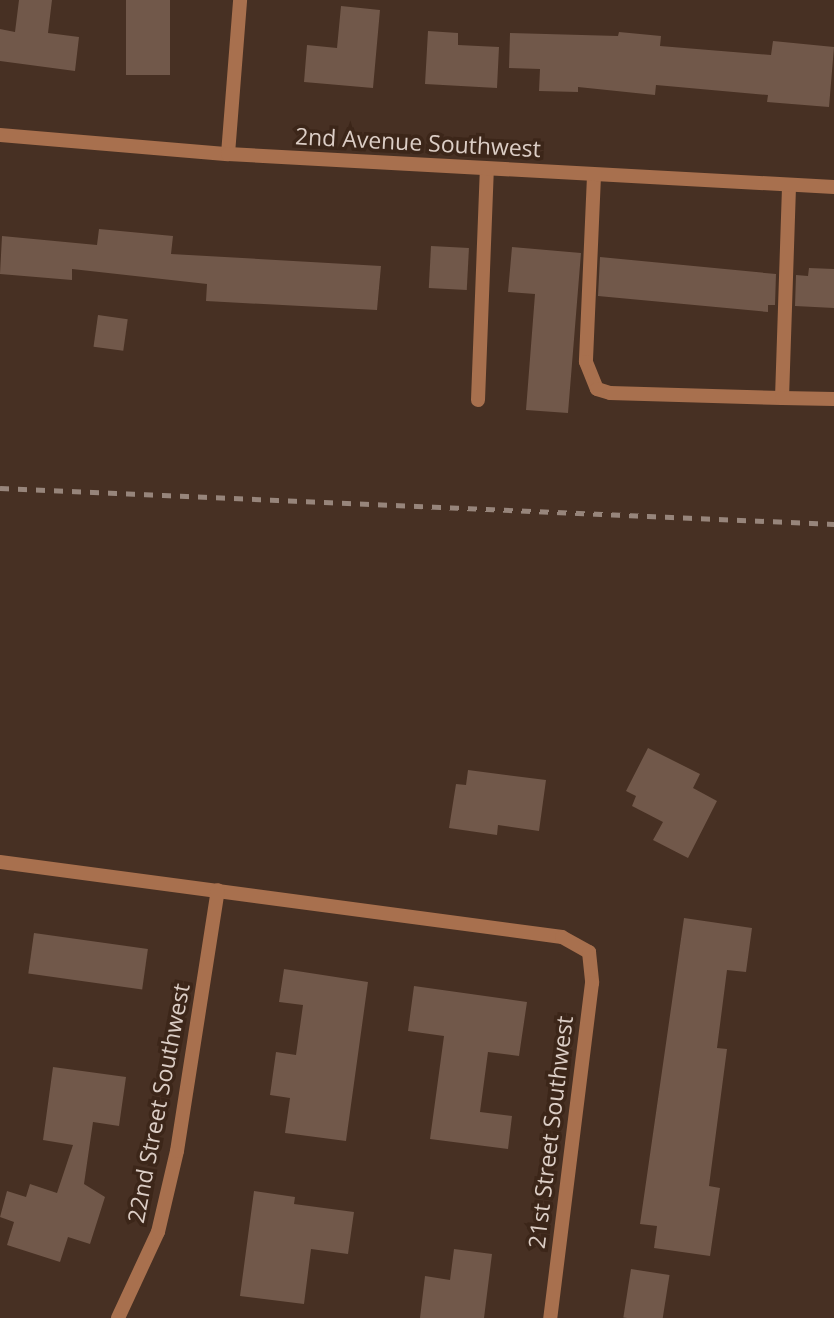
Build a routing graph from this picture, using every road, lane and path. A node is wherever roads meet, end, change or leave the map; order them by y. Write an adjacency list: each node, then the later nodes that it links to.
1 (240, 0): 3 (street)
2 (0, 135): 3 (street, 2nd Avenue Southwest)
3 (228, 154): 4 (street, 2nd Avenue Southwest)
4 (487, 169): 5 (street, 2nd Avenue Southwest); 10 (street)
5 (594, 176): 6 (street, 2nd Avenue Southwest); 8 (street)
6 (789, 186): 7 (street, 2nd Avenue Southwest); 8 (street)
7 (834, 187)
8 (782, 397): 9 (street)
9 (834, 399)
10 (478, 400)
11 (0, 862): 12 (street)
12 (218, 890): 13 (street, 22nd Street Southwest); 14 (street, 21st Street Southwest)
13 (118, 1318)
14 (550, 1318)

